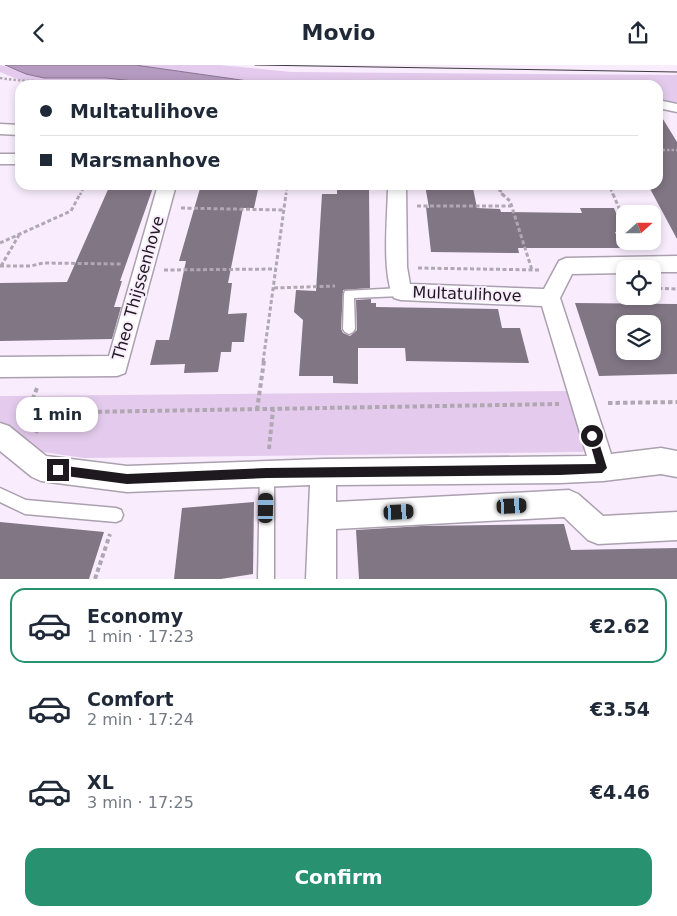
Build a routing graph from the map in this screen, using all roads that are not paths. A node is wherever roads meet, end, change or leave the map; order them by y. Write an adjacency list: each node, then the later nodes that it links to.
1 (663, 105): 2 (street)
2 (677, 108)
3 (0, 129): 4 (street)
4 (15, 130)
5 (0, 159): 6 (street)
6 (15, 159)
7 (166, 190): 13 (street, Theo Thijssenhove)
8 (397, 190): 10 (street, Multatulihove)
9 (677, 264): 11 (street)
10 (401, 292): 11 (street, Multatulihove); 12 (lane)
11 (550, 297): 16 (street)
12 (349, 329)
13 (0, 367)
14 (0, 435): 18 (street)
15 (677, 464): 16 (street)
16 (602, 468): 17 (street)
17 (323, 472): 18 (street); 21 (street)
18 (267, 473): 23 (lane)
19 (0, 495): 20 (lane)
20 (116, 515)
21 (323, 516): 22 (street); 24 (street)
22 (677, 526)
23 (266, 579)
24 (321, 579)

